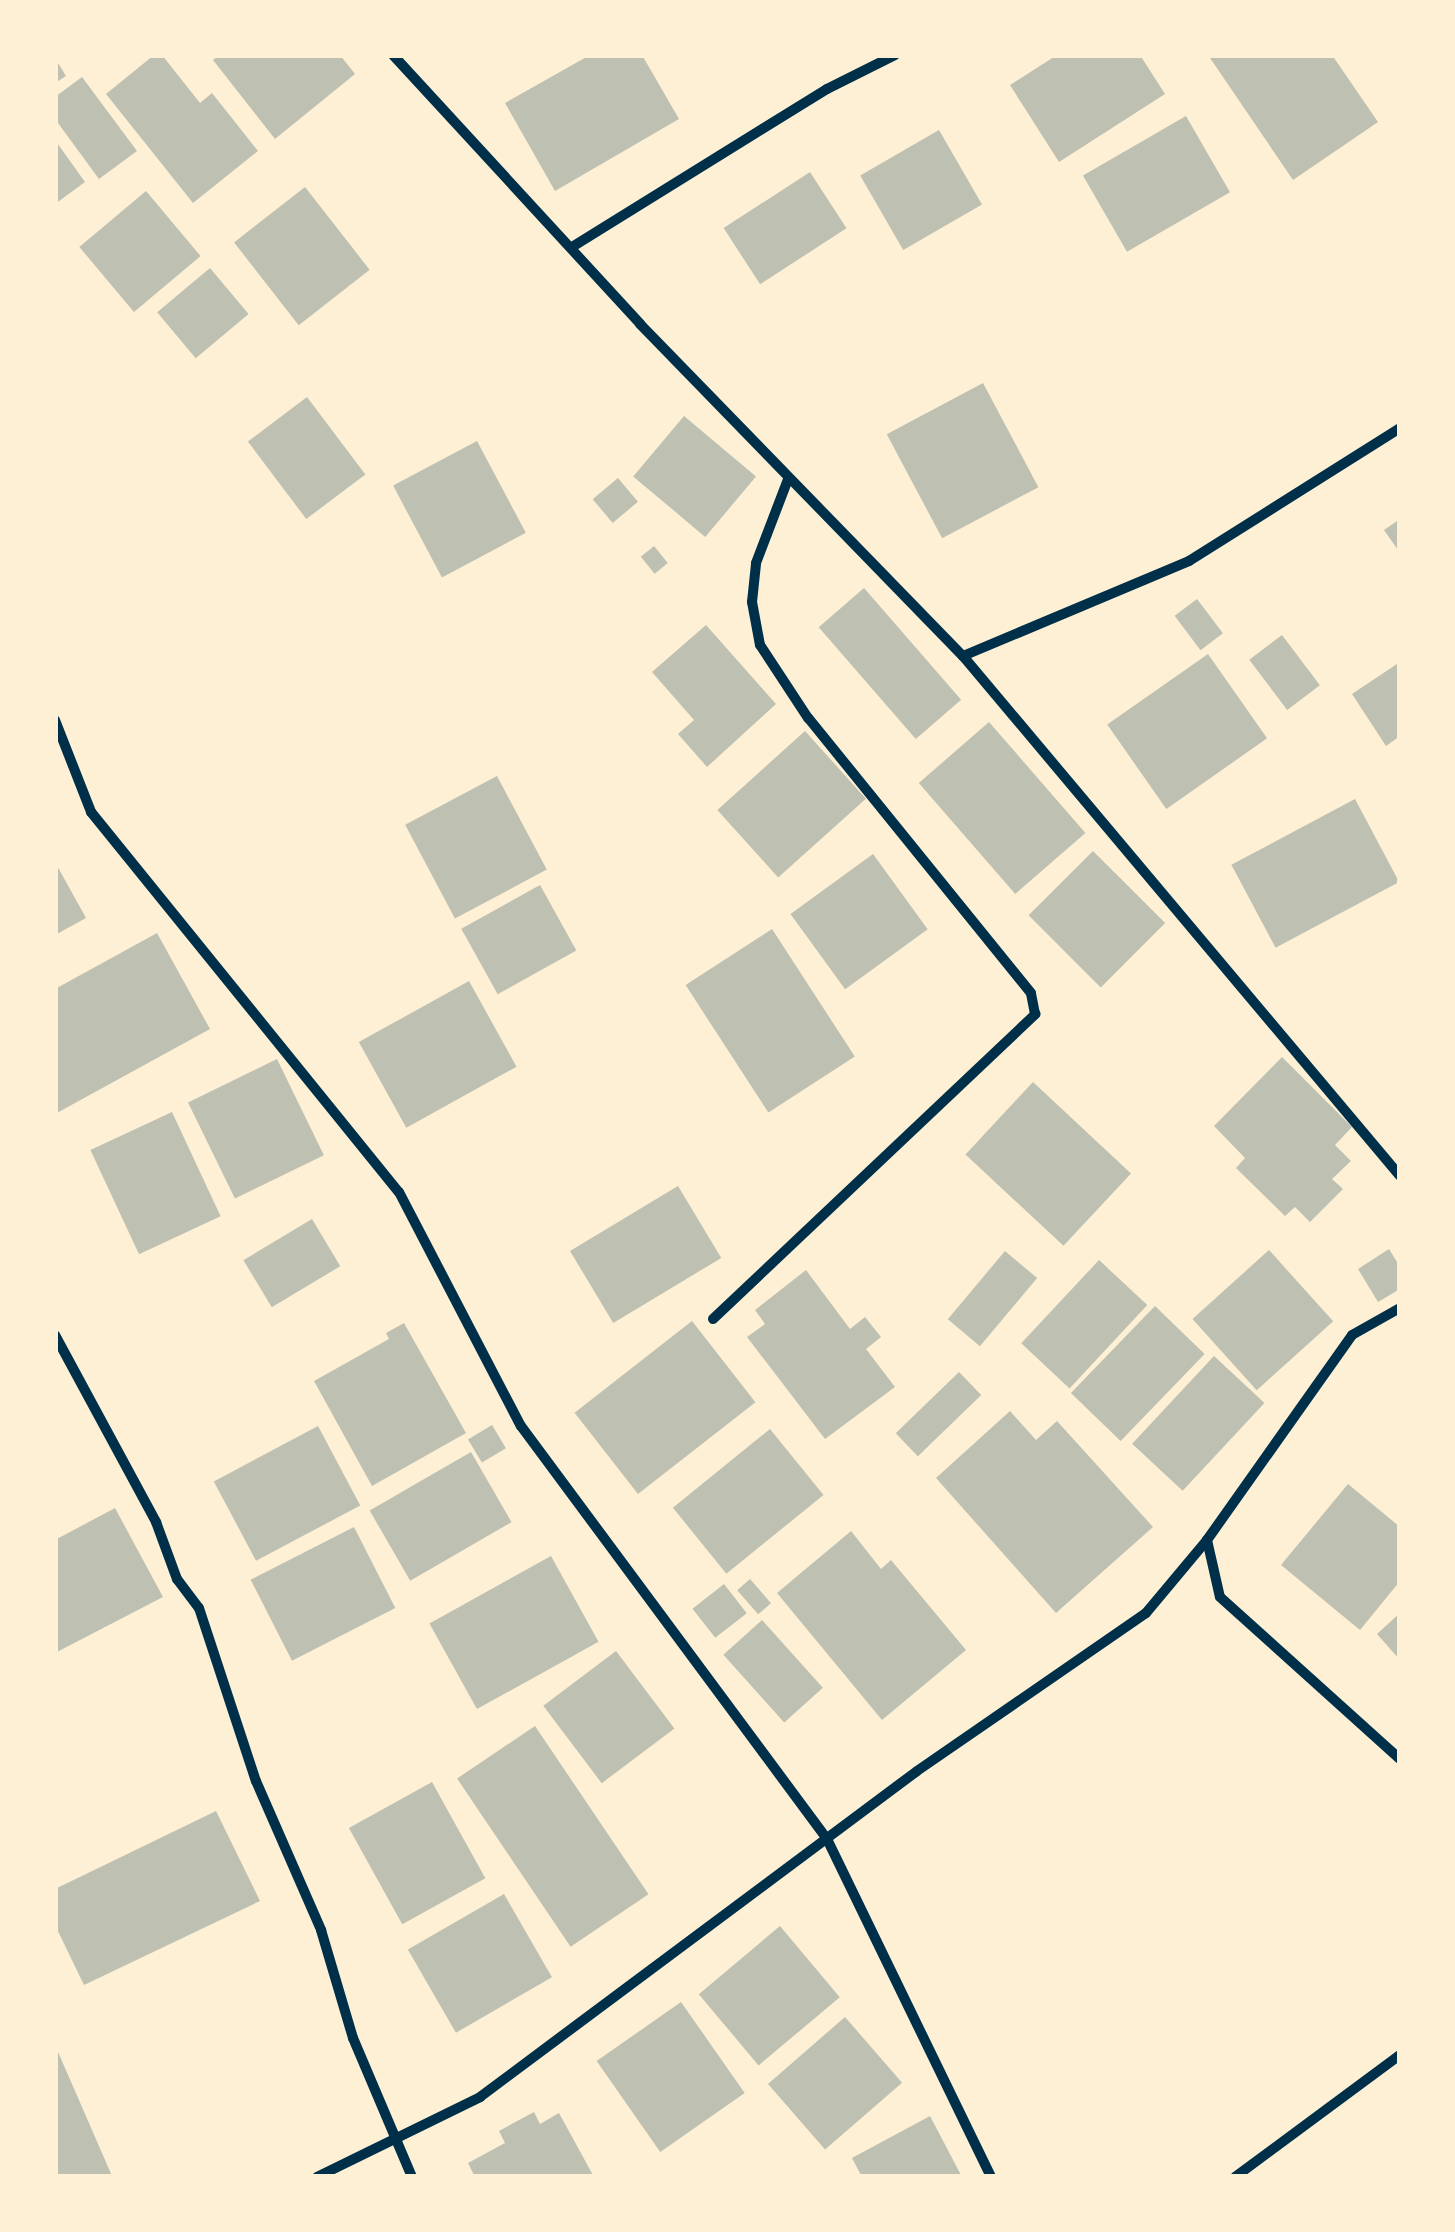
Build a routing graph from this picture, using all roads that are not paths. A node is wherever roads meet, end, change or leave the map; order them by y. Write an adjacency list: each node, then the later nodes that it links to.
1 (393, 55): 3 (street)
2 (895, 55): 3 (street)
3 (572, 247): 5 (street)
4 (1400, 428): 6 (street)
5 (788, 480): 6 (street); 10 (street)
6 (962, 656): 8 (street)
7 (55, 720): 14 (street)
8 (1400, 1176)
9 (1400, 1308): 12 (street)
10 (713, 1319)
11 (55, 1334): 16 (street)
12 (1207, 1540): 13 (street); 14 (street)
13 (1400, 1760)
14 (827, 1838): 16 (street); 19 (street)
15 (1400, 2055): 20 (street)
16 (396, 2138): 17 (street); 18 (street)
17 (317, 2177)
18 (412, 2177)
19 (991, 2177)
20 (1235, 2177)

